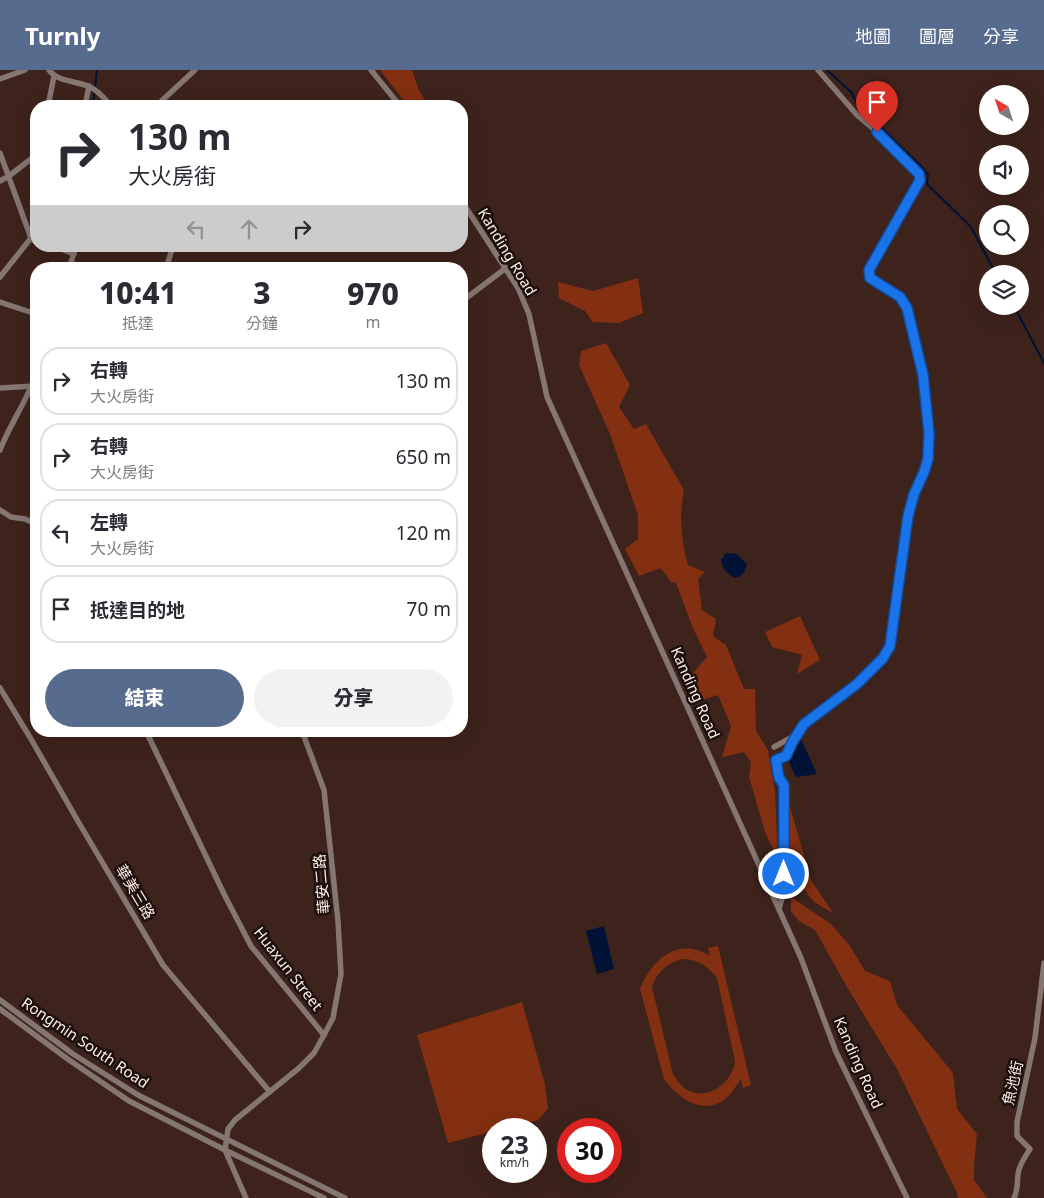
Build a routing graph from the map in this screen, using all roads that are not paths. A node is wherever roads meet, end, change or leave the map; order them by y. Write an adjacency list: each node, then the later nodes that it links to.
1 (25, 70): 7 (street)
2 (49, 70): 6 (street)
3 (196, 70): 12 (street)
4 (371, 70): 13 (street)
5 (818, 70): 36 (street)
6 (54, 76): 8 (street); 9 (street)
7 (0, 79)
8 (89, 86): 10 (street); 11 (street)
9 (49, 100)
10 (87, 100)
11 (106, 100)
12 (163, 100)
13 (395, 100)
14 (0, 153): 16 (street)
15 (30, 160): 16 (street)
16 (9, 176): 17 (street); 19 (street)
17 (0, 180)
18 (468, 211): 24 (street, Kanding Road)
19 (30, 230)
20 (30, 244): 25 (street)
21 (69, 252): 22 (street)
22 (74, 254): 23 (street)
23 (72, 262)
24 (506, 268): 26 (street); 40 (street, Kanding Road)
25 (0, 277)
26 (468, 297)
27 (0, 302): 28 (street)
28 (30, 312)
29 (30, 386): 30 (street)
30 (0, 388)
31 (30, 393): 32 (street)
32 (0, 450)
33 (0, 510): 34 (street)
34 (30, 521)
35 (0, 688): 47 (street, 華美三路)
36 (797, 734): 39 (street); 40 (street)
37 (149, 737): 44 (street, Huaxun Street)
38 (304, 737): 44 (street, 華安二路)
39 (774, 747)
40 (779, 909): 53 (street, Kanding Road)
41 (1044, 964): 54 (street, 魚池街)
42 (0, 1000): 45 (street, Rongmin South Road)
43 (0, 1009): 46 (street, Rongmin South Road)
44 (324, 1035): 47 (street)
45 (73, 1054): 46 (street); 48 (street, Rongmin South Road)
46 (69, 1060): 49 (street, Rongmin South Road)
47 (270, 1092): 48 (street)
48 (227, 1139): 49 (street); 52 (street, Rongmin South Road)
49 (225, 1150): 50 (street); 51 (street, Rongmin South Road)
50 (246, 1198)
51 (324, 1198)
52 (345, 1198)
53 (907, 1198)
54 (1014, 1198)

